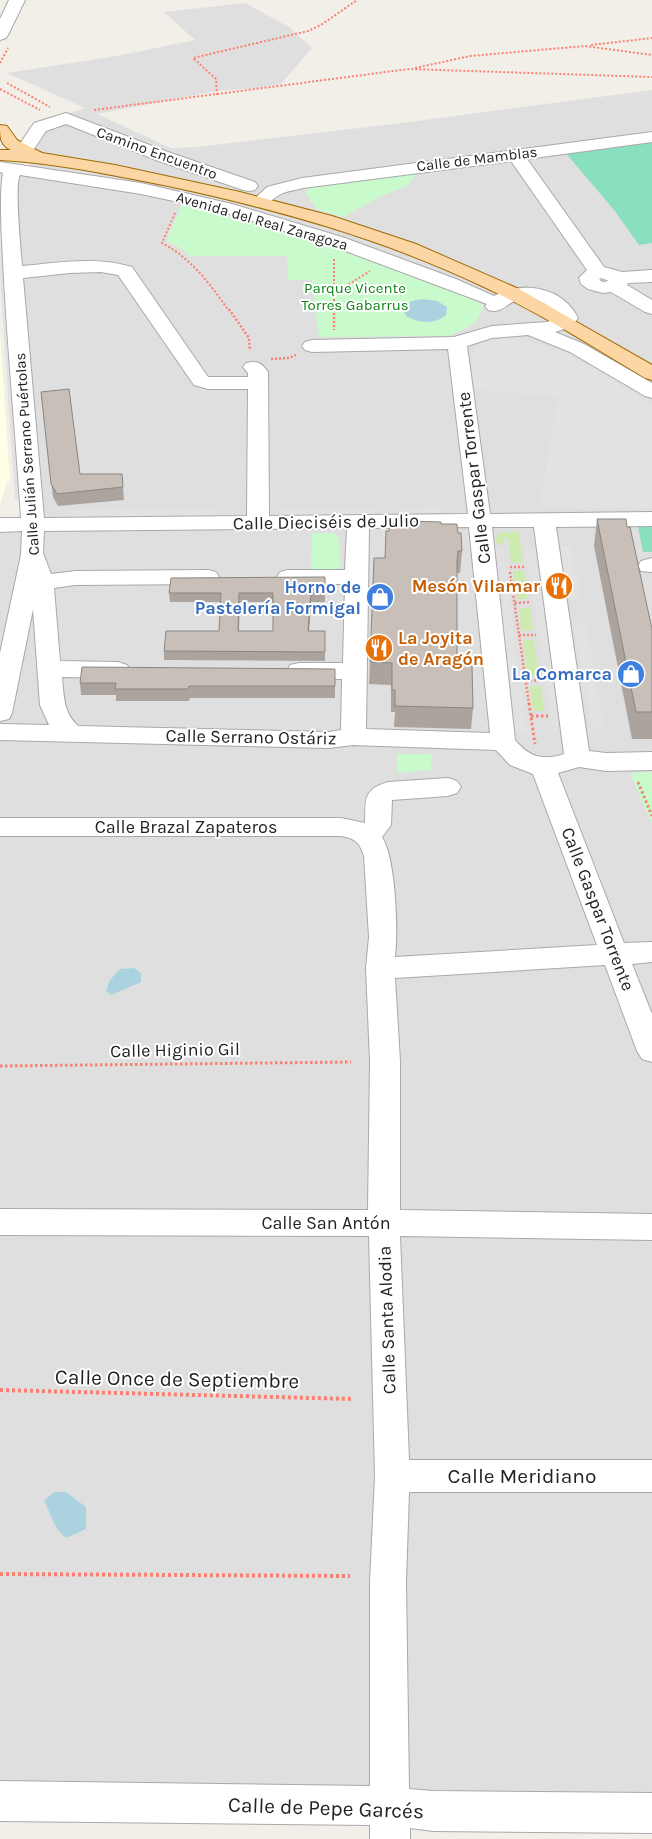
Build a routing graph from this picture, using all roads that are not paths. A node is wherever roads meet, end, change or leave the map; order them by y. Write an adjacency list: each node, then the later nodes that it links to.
1 (17, 0): 2 (street)
2 (0, 35)
3 (66, 118): 9 (street, Calle Julián Serrano Puértolas); 11 (street, Camino Encuentro)
4 (1, 125): 9 (main road, Avenida del Real Zaragoza)
5 (652, 137): 6 (street, Calle de Mamblas)
6 (515, 154): 10 (street, Calle de Mamblas); 17 (street)
7 (0, 155): 8 (main road, Avenida del Real Zaragoza)
8 (44, 158): 9 (main road, Avenida del Real Zaragoza); 12 (main road, Avenida del Real Zaragoza)
9 (14, 163): 15 (street, Calle Julián Serrano Puértolas); 21 (street, Avenida del Real Zaragoza)
10 (302, 182): 12 (street, Calle de Mamblas); 13 (street)
11 (249, 186)
12 (260, 202): 13 (main road, Avenida del Real Zaragoza)
13 (283, 208): 14 (main road, Avenida del Real Zaragoza)
14 (437, 260): 19 (main road, Avenida del Real Zaragoza); 21 (street, Avenida del Real Zaragoza)
15 (13, 273): 33 (street); 35 (street, Calle Julián Serrano Puértolas)
16 (652, 276): 18 (street)
17 (596, 279): 18 (street); 20 (street)
18 (617, 282): 22 (street)
19 (514, 295): 20 (street, Avenida del Real Zaragoza); 21 (street); 23 (main road, Avenida del Real Zaragoza)
20 (554, 300): 23 (street)
21 (493, 306): 24 (street, Avenida del Real Zaragoza); 25 (street)
22 (652, 308)
23 (565, 322): 24 (street, Avenida del Real Zaragoza); 27 (main road, Avenida del Real Zaragoza)
24 (528, 329): 25 (street); 28 (street, Avenida del Real Zaragoza)
25 (463, 340): 26 (street); 30 (street, Calle Gaspar Torrente)
26 (312, 346)
27 (652, 374)
28 (652, 392)
29 (652, 520): 31 (street, Calle Dieciséis de Julio)
30 (480, 521): 31 (street, Calle Dieciséis de Julio); 32 (street, Calle Dieciséis de Julio); 49 (street, Calle Gaspar Torrente)
31 (544, 521): 51 (street)
32 (358, 522): 33 (street, Calle Dieciséis de Julio); 38 (street)
33 (258, 523): 35 (street, Calle Dieciséis de Julio)
34 (0, 525): 35 (street, Calle Dieciséis de Julio)
35 (32, 540): 36 (street, Calle Dieciséis de Julio); 40 (street, Calle Julián Serrano Puértolas); 45 (street)
36 (0, 541)
37 (272, 577): 38 (street)
38 (357, 577): 44 (street)
39 (232, 578): 40 (street)
40 (42, 582): 41 (street, Calle Julián Serrano Puértolas)
41 (50, 669): 42 (street); 47 (street, Calle Julián Serrano Puértolas)
42 (145, 670)
43 (274, 671): 44 (street)
44 (354, 673): 48 (street)
45 (0, 713)
46 (0, 732): 47 (street, Calle Serrano Ostáriz)
47 (72, 734): 48 (street, Calle Serrano Ostáriz)
48 (353, 737): 49 (street, Calle Serrano Ostáriz)
49 (503, 742): 50 (street)
50 (539, 756): 51 (street); 57 (street, Calle Gaspar Torrente)
51 (577, 758): 52 (street)
52 (644, 770)
53 (448, 787): 55 (street)
54 (0, 827): 55 (street, Calle Brazal Zapateros)
55 (369, 836): 58 (street, Calle Santa Alodia)
56 (652, 952): 57 (street)
57 (615, 954): 58 (street); 59 (street, Calle Gaspar Torrente)
58 (380, 968): 61 (street, Calle Santa Alodia)
59 (652, 1050)
60 (0, 1222): 61 (street, Calle San Antón)
61 (384, 1223): 62 (street, Calle San Antón); 63 (street, Calle Santa Alodia)
62 (652, 1227)
63 (392, 1476): 64 (street, Calle Meridiano); 67 (street, Calle Santa Alodia)
64 (652, 1476)
65 (0, 1801): 67 (street, Calle de Pepe Garcés)
66 (652, 1813): 67 (street, Calle de Pepe Garcés)
67 (390, 1823)

